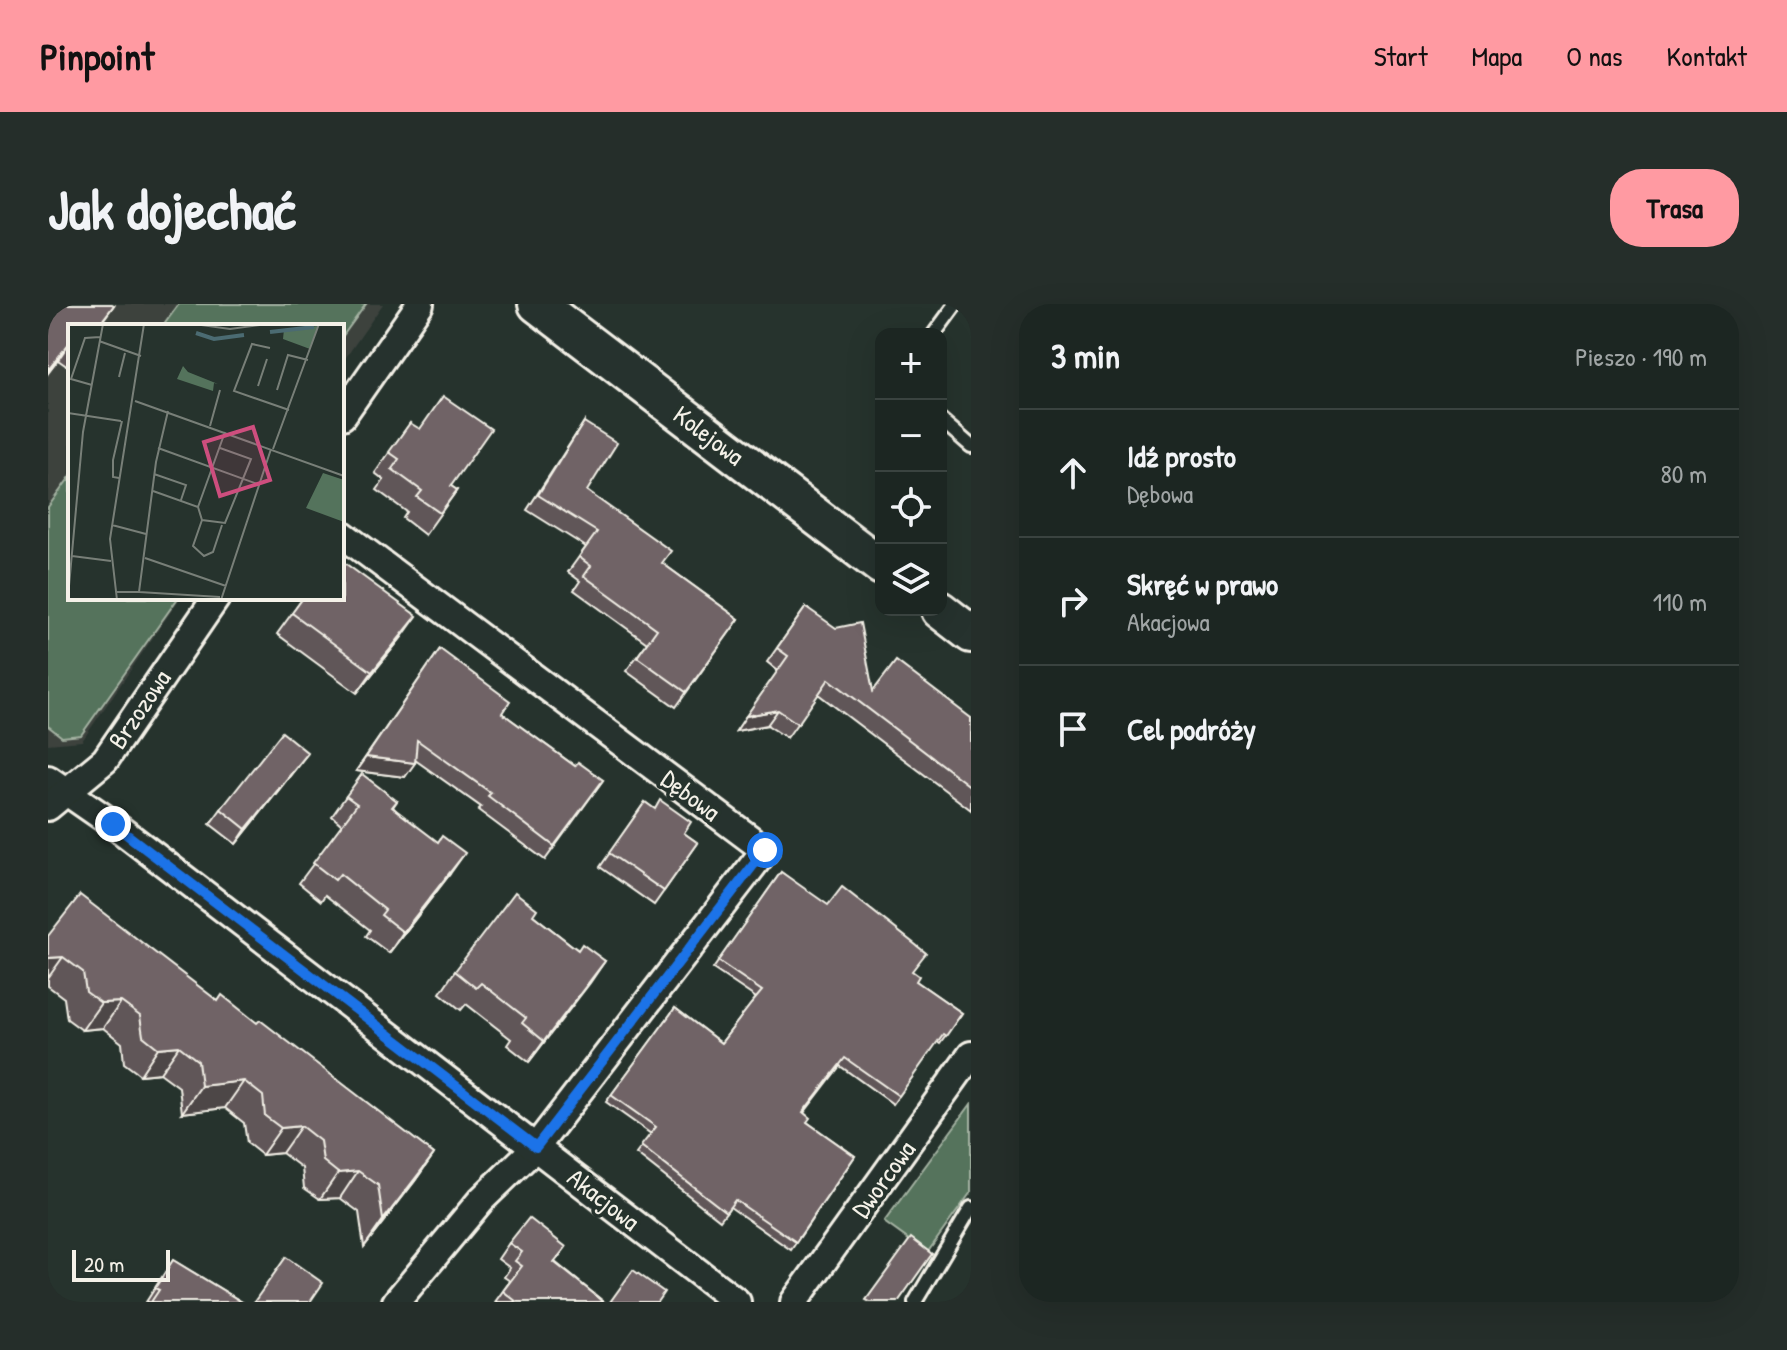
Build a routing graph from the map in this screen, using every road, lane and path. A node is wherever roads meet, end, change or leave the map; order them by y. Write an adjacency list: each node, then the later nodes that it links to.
1 (420, 304): 5 (street)
2 (537, 304): 9 (street, Kolejowa)
3 (956, 304): 4 (lane)
4 (938, 328)
5 (344, 413)
6 (947, 425): 7 (lane)
7 (971, 446)
8 (344, 535): 15 (street, Dębowa)
9 (875, 561)
10 (215, 600): 13 (street, Brzozowa)
11 (947, 615): 12 (street)
12 (971, 634)
13 (54, 792): 15 (street, Akacjowa)
14 (971, 1055): 19 (street, Dworcowa)
15 (536, 1147): 17 (street, Dębowa); 18 (street, Akacjowa)
16 (971, 1208): 20 (lane)
17 (396, 1302)
18 (737, 1302)
19 (794, 1302)
20 (915, 1302)

